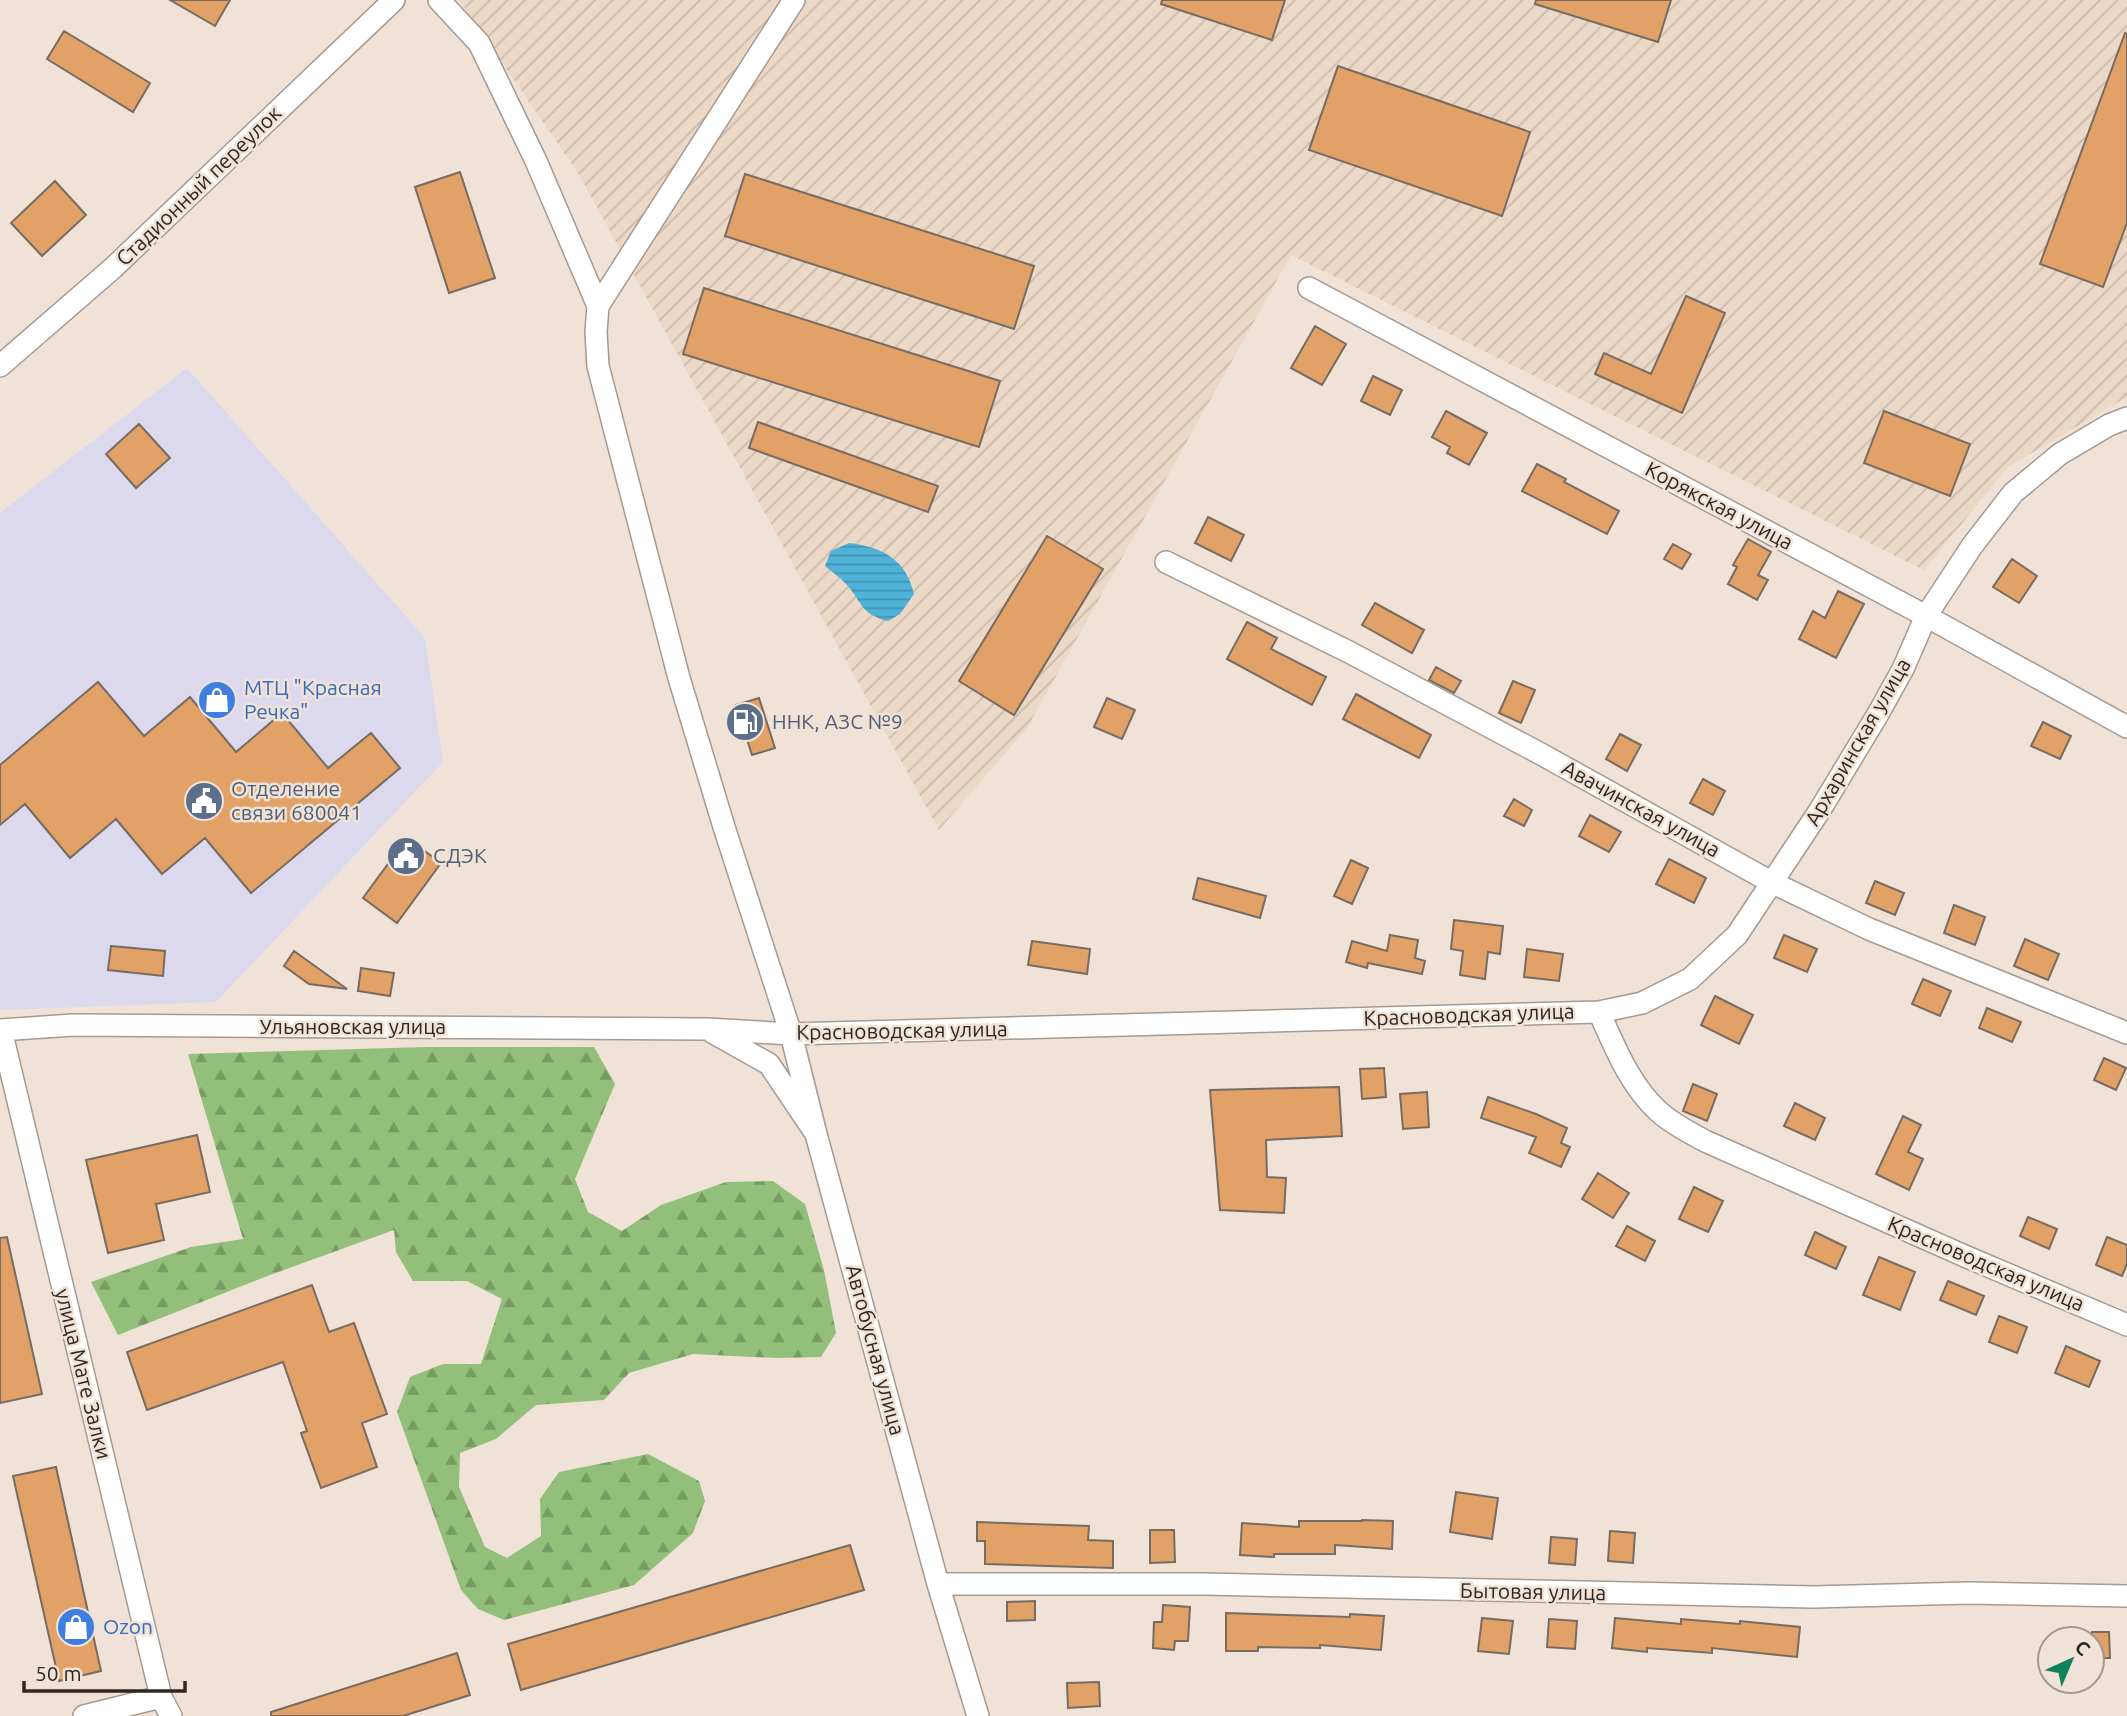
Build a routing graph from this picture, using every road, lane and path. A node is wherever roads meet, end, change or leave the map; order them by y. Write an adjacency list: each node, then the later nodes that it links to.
1 (394, 0): 6 (street, Стадионный переулок)
2 (439, 0): 5 (street)
3 (794, 0): 5 (street)
4 (1309, 288): 9 (street, Корякская улица)
5 (598, 306): 16 (street)
6 (0, 366)
7 (2127, 418): 9 (street, Архаринская улица)
8 (1166, 562): 11 (street, Авачинская улица)
9 (1926, 615): 10 (street, Корякская улица); 11 (street, Архаринская улица)
10 (2127, 727)
11 (1772, 882): 12 (street, Архаринская улица); 15 (street, Авачинская улица)
12 (1599, 1012): 16 (street, Красноводская улица); 18 (street, Красноводская улица)
13 (707, 1029): 14 (street, Ульяновская улица); 16 (street, Красноводская улица); 17 (street, Автобусная улица)
14 (0, 1030): 21 (street, улица Мате Залки)
15 (2127, 1033)
16 (791, 1034): 17 (street)
17 (816, 1134): 19 (street, Автобусная улица)
18 (2127, 1325)
19 (938, 1584): 20 (street, Бытовая улица); 23 (street, Автобусная улица)
20 (2127, 1596)
21 (166, 1706): 22 (street)
22 (84, 1716)
23 (978, 1716)

